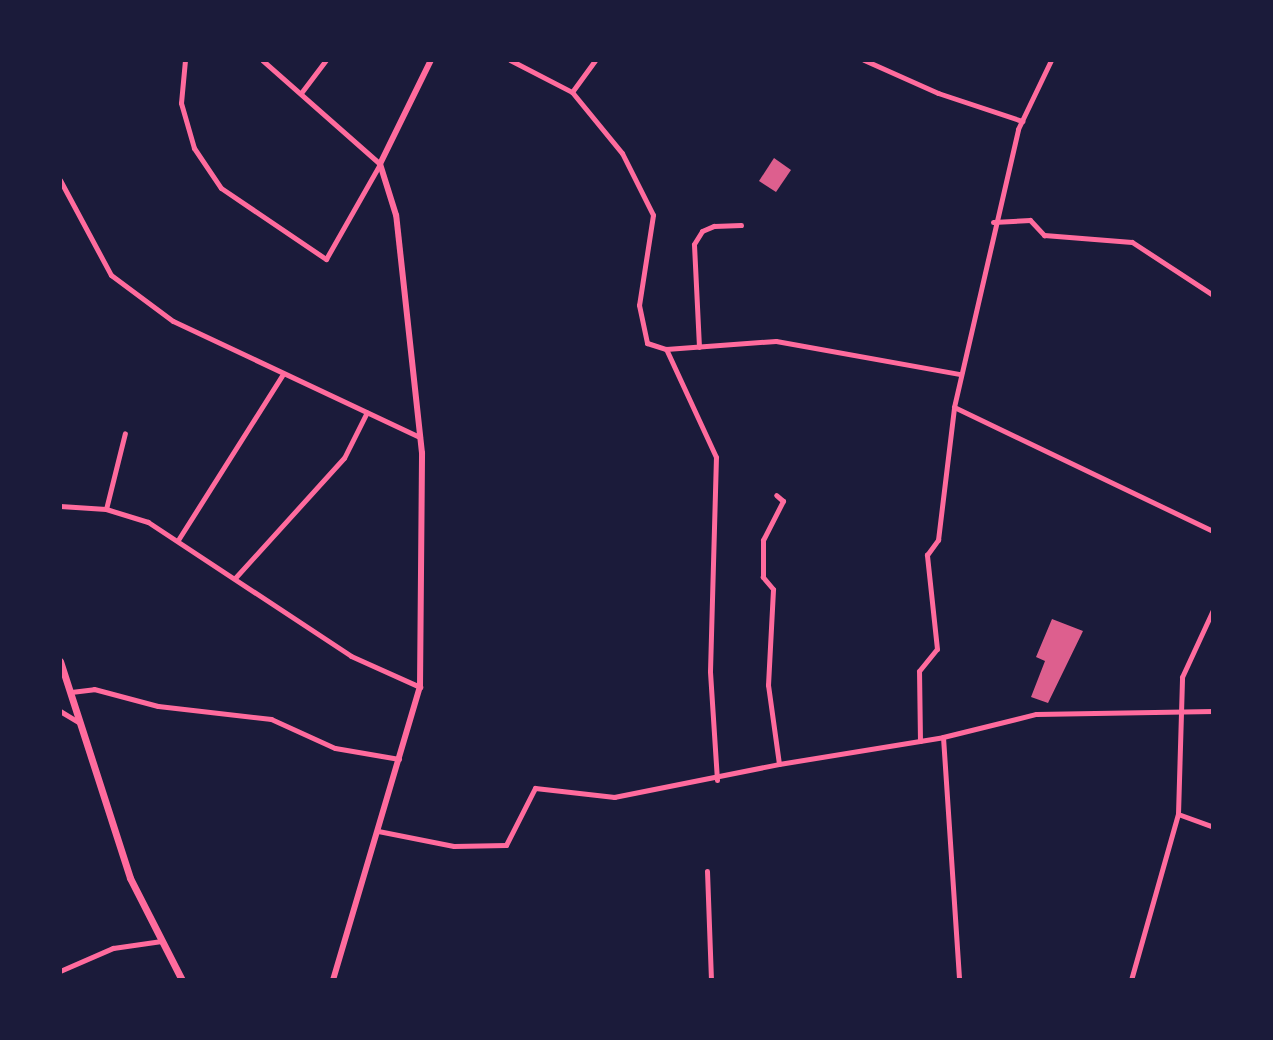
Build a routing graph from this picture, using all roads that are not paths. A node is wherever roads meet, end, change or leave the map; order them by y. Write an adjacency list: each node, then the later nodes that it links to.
1 (185, 60): 12 (street)
2 (262, 60): 10 (street)
3 (326, 60): 10 (street)
4 (431, 60): 12 (street)
5 (510, 60): 9 (street)
6 (595, 60): 9 (street)
7 (864, 60): 11 (street)
8 (1051, 60): 11 (street)
9 (572, 92): 18 (street)
10 (301, 93): 12 (street)
11 (1022, 121): 14 (street)
12 (380, 164): 24 (street)
13 (60, 180): 19 (street)
14 (993, 222): 16 (street); 20 (street)
15 (741, 225): 17 (street)
16 (1213, 295)
17 (699, 347): 18 (street); 20 (street)
18 (666, 349): 43 (street)
19 (283, 374): 22 (street); 29 (street)
20 (960, 374): 21 (street)
21 (954, 407): 28 (street); 40 (street)
22 (367, 412): 24 (street); 30 (street)
23 (125, 433): 27 (street)
24 (420, 437): 33 (street)
25 (776, 495): 42 (street)
26 (60, 506): 27 (street)
27 (106, 509): 29 (street)
28 (1213, 531)
29 (178, 540): 30 (street)
30 (235, 578): 33 (street)
31 (1213, 610): 37 (street)
32 (60, 661): 34 (main road)
33 (420, 687): 41 (street)
34 (71, 692): 38 (main road); 41 (street)
35 (60, 711): 38 (street)
36 (1213, 711): 37 (street)
37 (1182, 712): 39 (street); 44 (street)
38 (83, 724): 48 (main road)
39 (943, 737): 40 (street); 53 (street)
40 (920, 741): 42 (street)
41 (399, 759): 46 (street)
42 (779, 764): 43 (street)
43 (717, 780): 46 (street)
44 (1178, 814): 45 (street); 54 (street)
45 (1213, 827)
46 (378, 831): 51 (street)
47 (707, 871): 52 (street)
48 (162, 941): 49 (street); 50 (main road)
49 (60, 971)
50 (182, 980)
51 (333, 980)
52 (711, 980)
53 (959, 980)
54 (1131, 980)

